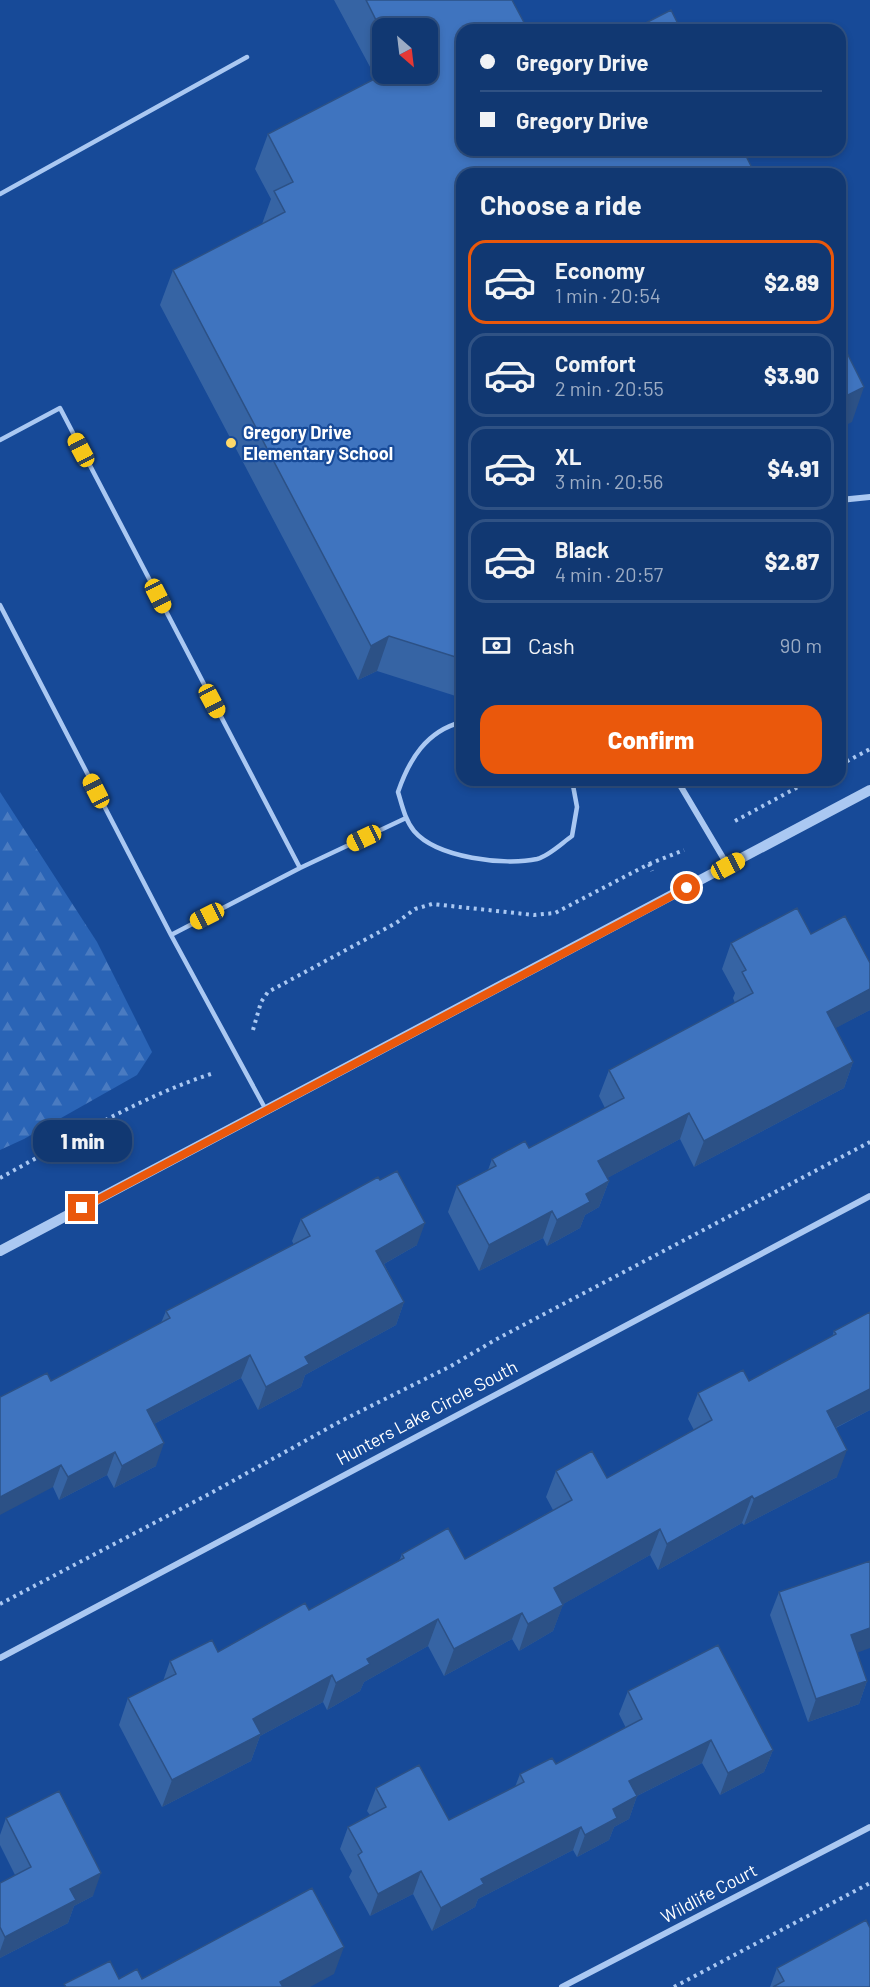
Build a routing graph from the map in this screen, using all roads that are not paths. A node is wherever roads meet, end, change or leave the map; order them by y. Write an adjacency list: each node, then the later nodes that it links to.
1 (248, 57): 2 (lane)
2 (0, 194)
3 (0, 440): 13 (lane)
4 (870, 497): 5 (street)
5 (846, 499)
6 (0, 605): 14 (lane)
7 (456, 724): 11 (lane)
8 (573, 786): 11 (lane)
9 (681, 786): 12 (street)
10 (870, 790): 12 (street)
11 (406, 818): 13 (lane)
12 (728, 866): 15 (street)
13 (300, 868): 14 (lane)
14 (171, 935): 15 (lane)
15 (266, 1110): 17 (street)
16 (870, 1197): 18 (street, Hunters Lake Circle South)
17 (0, 1251)
18 (0, 1658)
19 (870, 1827): 20 (street, Wildlife Court)
20 (562, 1987)

